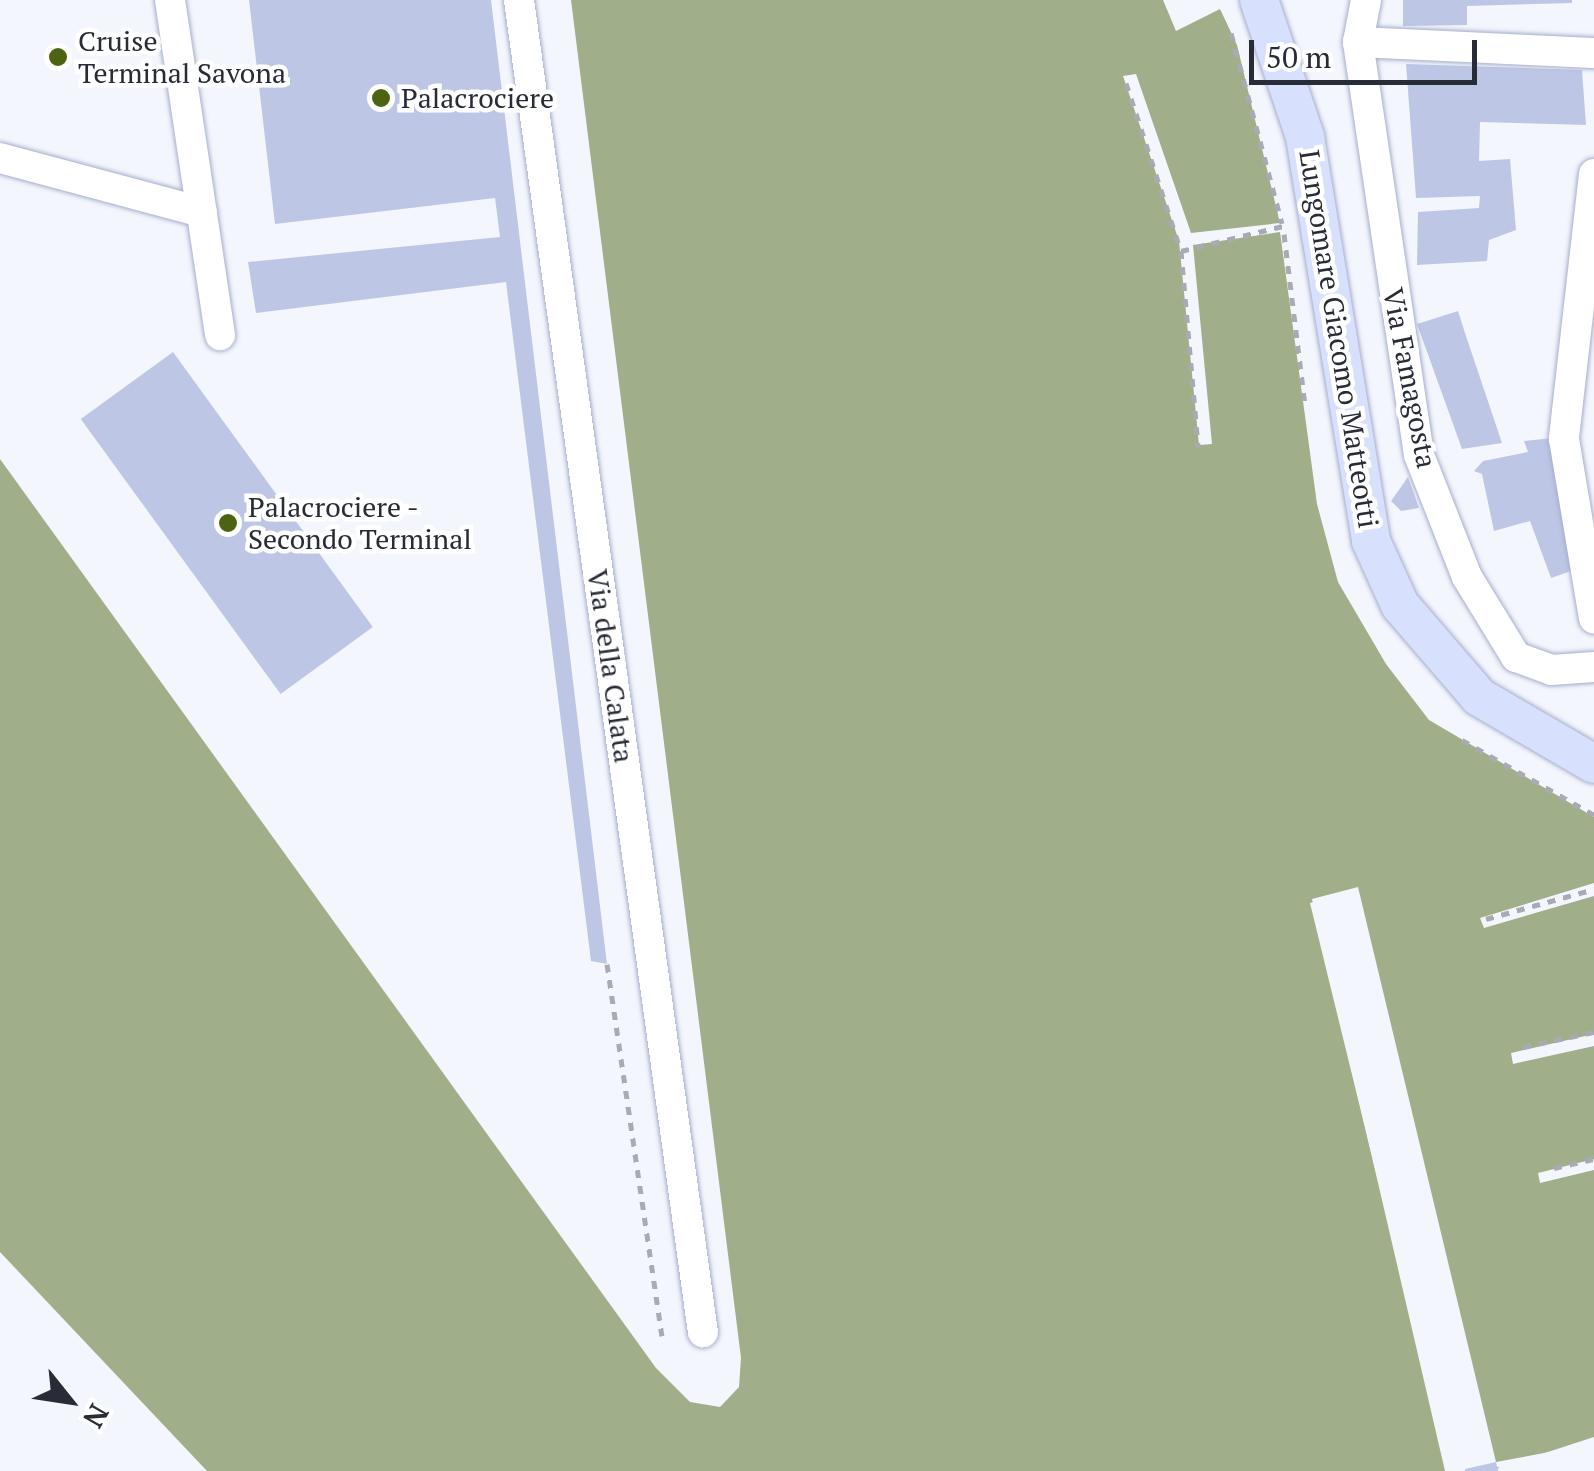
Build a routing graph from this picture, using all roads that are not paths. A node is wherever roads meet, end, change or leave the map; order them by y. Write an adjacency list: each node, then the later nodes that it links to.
1 (170, 0): 9 (street)
2 (519, 0): 14 (street, Via della Calata)
3 (1260, 0): 13 (main road, Lungomare Giacomo Matteotti)
4 (1366, 0): 5 (street, Via Famagosta)
5 (1358, 42): 6 (street); 12 (street, Via Famagosta)
6 (1594, 53)
7 (0, 158): 9 (street)
8 (1594, 174): 11 (street)
9 (202, 212): 10 (street)
10 (220, 335)
11 (1594, 619)
12 (1594, 668)
13 (1594, 764)
14 (703, 1332)

